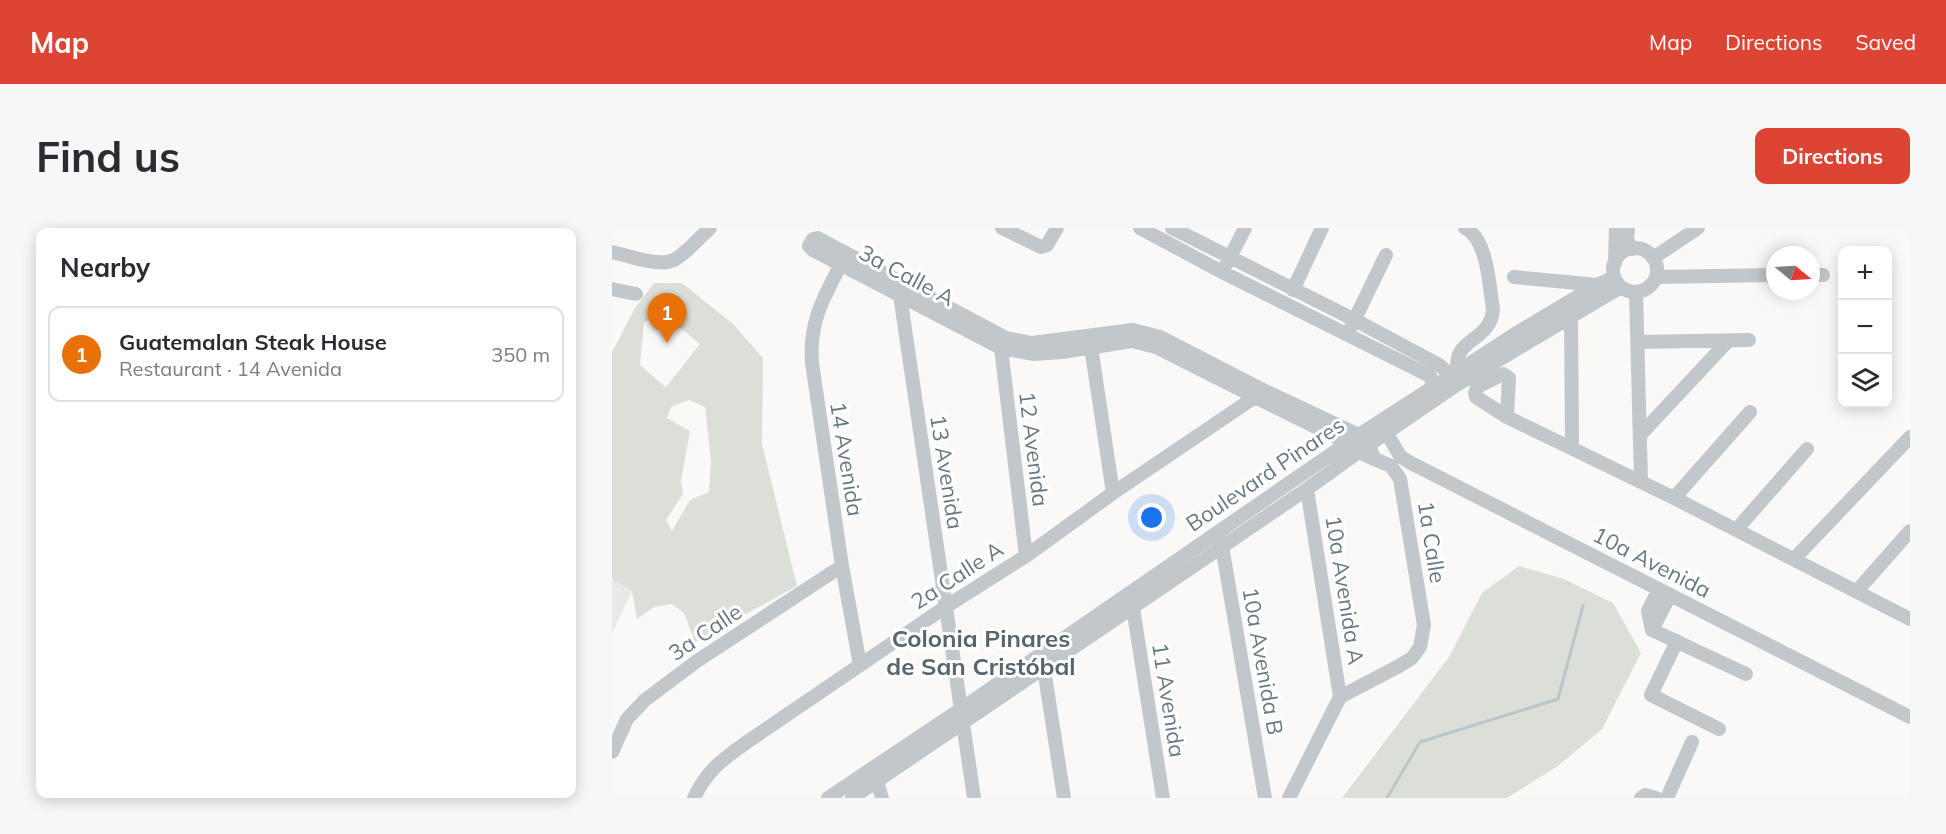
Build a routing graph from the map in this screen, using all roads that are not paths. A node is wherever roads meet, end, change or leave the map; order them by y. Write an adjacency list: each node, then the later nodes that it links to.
1 (711, 228): 13 (street)
2 (1002, 228): 3 (street)
3 (1057, 228)
4 (1140, 228): 19 (street)
5 (1172, 228): 15 (street)
6 (1245, 228): 15 (street)
7 (1322, 228): 25 (street)
8 (1616, 228): 17 (street)
9 (1628, 228): 12 (street)
10 (1469, 229): 39 (street)
11 (1691, 230): 16 (street)
12 (1632, 249): 16 (street); 17 (street)
13 (612, 252)
14 (1386, 255): 32 (street)
15 (1230, 258): 19 (street); 25 (street)
16 (1653, 258): 22 (street)
17 (1615, 263): 23 (street)
18 (841, 264): 29 (street, 3a Calle A); 35 (street, 3a Calle A); 60 (street, 14 Avenida)
19 (1222, 272): 33 (street)
20 (1766, 275): 22 (street)
21 (1514, 277): 24 (street)
22 (1656, 277): 27 (street)
23 (1618, 282): 24 (street, Boulevard Pinares); 27 (street); 31 (street, Boulevard Pinares)
24 (1597, 285): 30 (street, Boulevard Pinares)
25 (1293, 290): 32 (street)
26 (613, 291): 28 (street)
27 (1636, 292): 37 (street)
28 (636, 294)
29 (900, 295): 38 (street, 3a Calle A); 63 (street, 13 Avenida)
30 (1567, 304): 31 (street); 39 (street, Boulevard Pinares)
31 (1571, 318): 39 (street, Boulevard Pinares); 48 (street)
32 (1355, 320): 33 (street); 39 (street)
33 (1348, 334): 40 (street)
34 (1749, 340): 36 (street)
35 (1090, 341): 38 (street, 3a Calle A); 41 (street, 3a Calle A); 47 (street, 3a Calle A); 52 (street)
36 (1728, 341): 37 (street); 45 (street)
37 (1638, 342): 45 (street)
38 (1001, 348): 58 (street, 12 Avenida)
39 (1458, 379): 40 (street, Boulevard Pinares)
40 (1436, 392): 44 (street, Boulevard Pinares); 47 (street, Boulevard Pinares)
41 (1254, 398): 47 (street, 3a Calle A); 52 (street, 2a Calle A)
42 (1750, 412): 53 (street)
43 (1507, 417): 48 (street)
44 (1386, 432): 47 (street, Boulevard Pinares); 62 (street, 10a Avenida)
45 (1641, 434): 50 (street)
46 (1910, 437): 59 (street)
47 (1361, 447): 51 (street, Boulevard Pinares); 54 (street, Boulevard Pinares); 70 (street, 1a Calle)
48 (1572, 448): 50 (street)
49 (1807, 448): 55 (street)
50 (1641, 483): 53 (street)
51 (1307, 489): 57 (street, Boulevard Pinares); 70 (street, 10a Avenida A)
52 (1113, 494): 58 (street, 2a Calle A)
53 (1674, 498): 55 (street)
54 (1218, 530): 57 (street, 10a Avenida B); 71 (street, Boulevard Pinares)
55 (1736, 530): 59 (street)
56 (1910, 531): 61 (street)
57 (1222, 547): 64 (street, Boulevard Pinares); 84 (street, 10a Avenida B)
58 (1026, 556): 63 (street, 2a Calle A)
59 (1794, 559): 61 (street)
60 (842, 566): 67 (street, 14 Avenida); 75 (street, 3a Calle)
61 (1857, 591): 65 (street)
62 (1664, 592): 66 (street); 72 (street, 10a Avenida)
63 (947, 606): 67 (street, 2a Calle A); 71 (street, 13 Avenida)
64 (1132, 608): 68 (street, Boulevard Pinares); 83 (street, 11 Avenida)
65 (1910, 619)
66 (1677, 642): 69 (street); 73 (street)
67 (860, 665): 77 (street, 2a Calle A)
68 (1044, 669): 71 (street, Boulevard Pinares); 82 (street)
69 (1746, 675)
70 (1340, 697): 85 (street)
71 (962, 716): 76 (street, Boulevard Pinares); 78 (street, Boulevard Pinares); 81 (street, 13 Avenida)
72 (1910, 717)
73 (1719, 729)
74 (1692, 742): 88 (street)
75 (612, 752)
76 (877, 781): 79 (street, Boulevard Pinares); 80 (street)
77 (694, 798)
78 (828, 798)
79 (852, 798)
80 (882, 798)
81 (975, 798)
82 (1064, 798)
83 (1163, 798)
84 (1265, 798)
85 (1289, 798)
86 (1641, 798): 87 (street)
87 (1656, 798)
88 (1667, 798)

